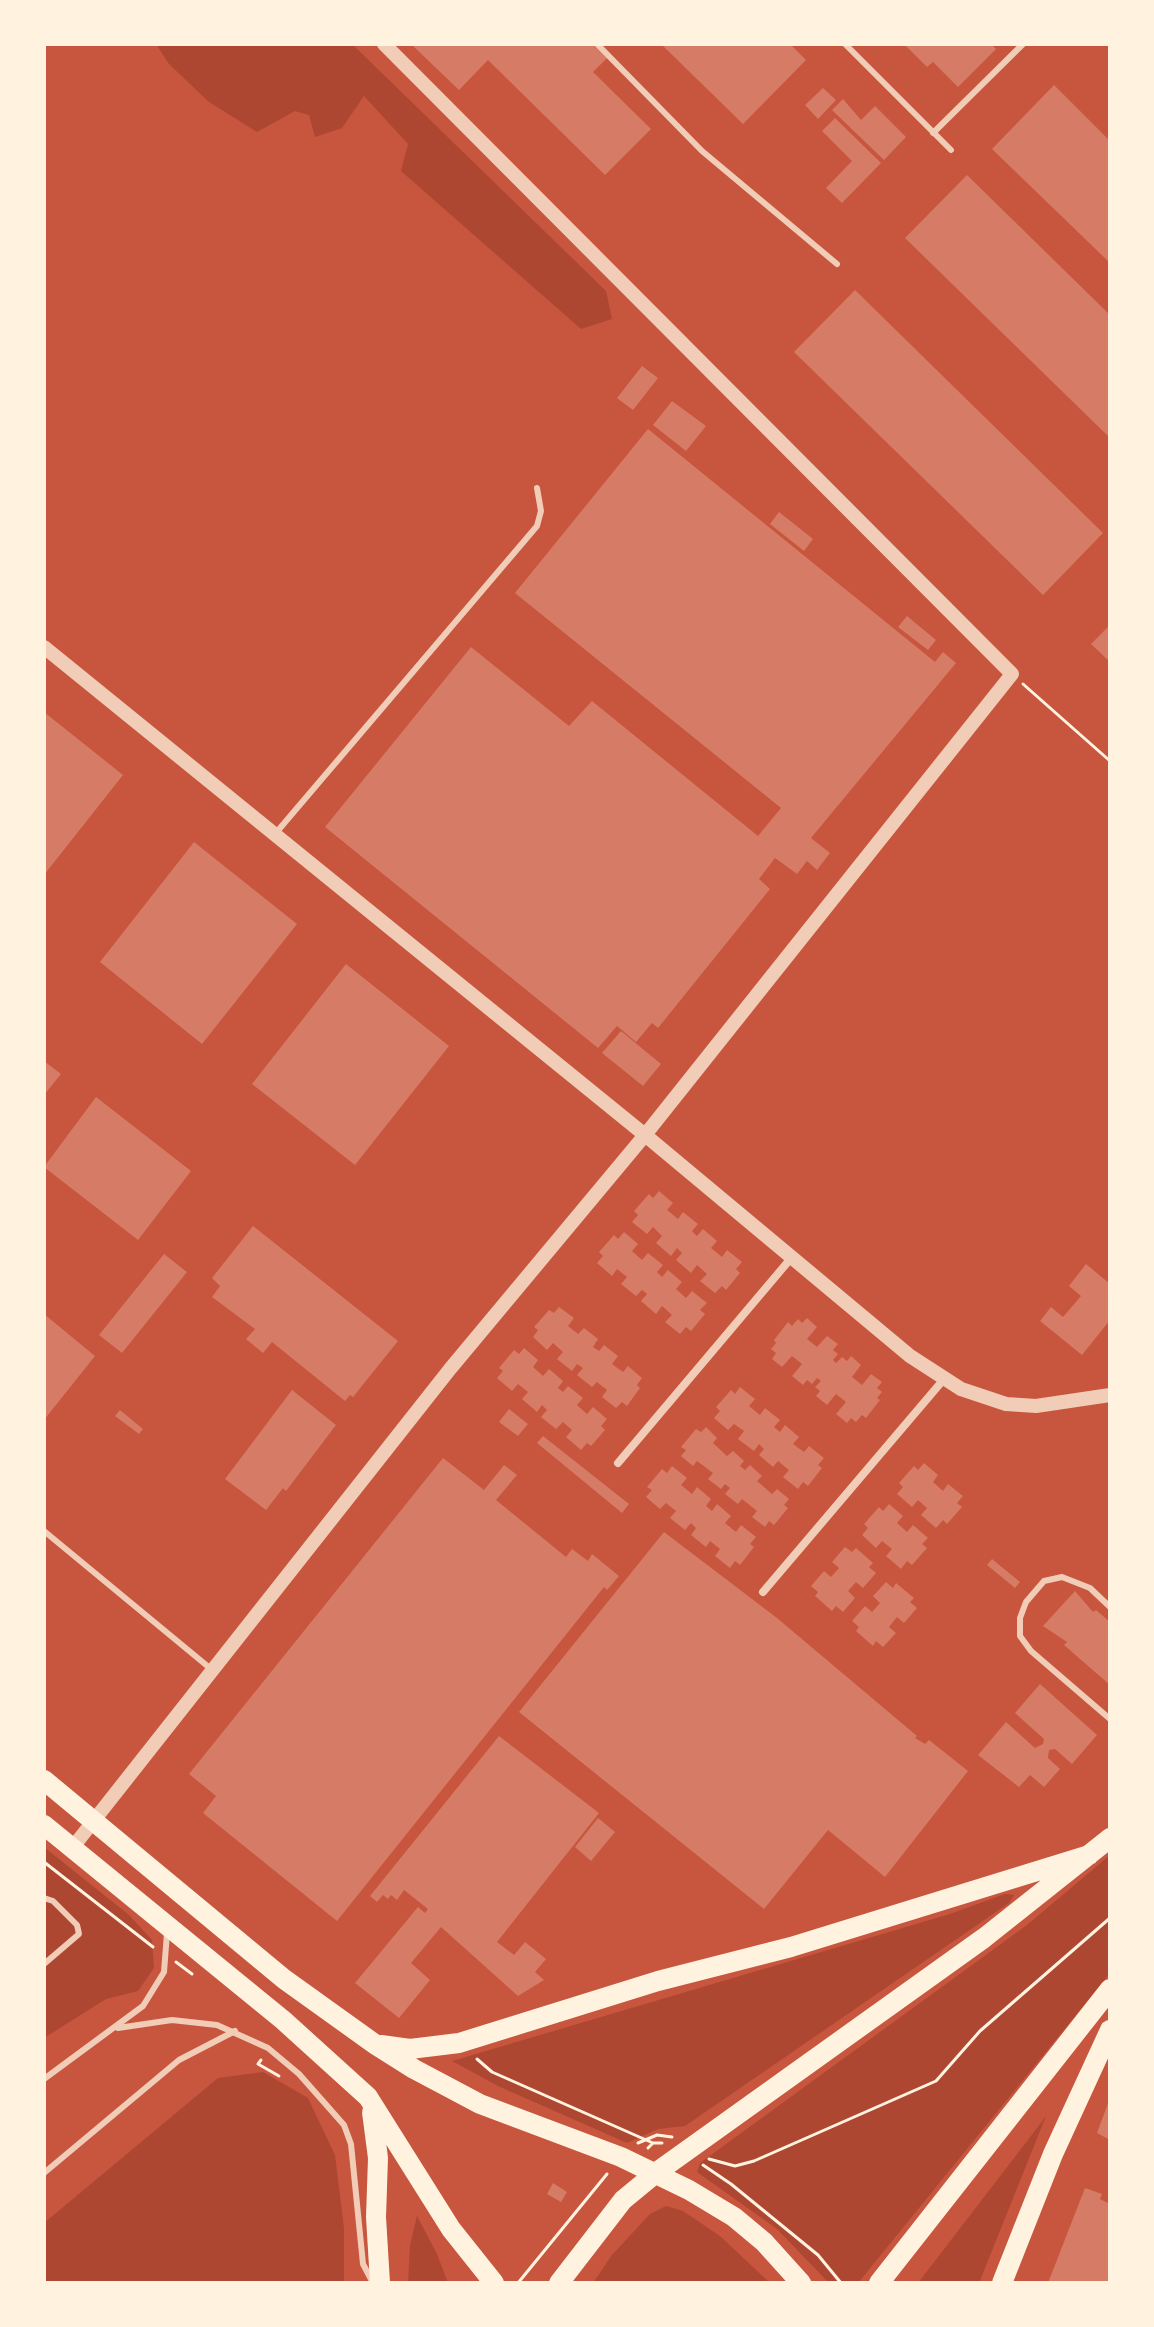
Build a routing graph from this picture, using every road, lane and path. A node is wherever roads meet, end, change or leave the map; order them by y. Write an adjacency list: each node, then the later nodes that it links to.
1 (384, 44): 10 (street)
2 (597, 44): 7 (lane)
3 (845, 44): 5 (lane)
4 (1023, 44): 5 (lane)
5 (933, 133): 6 (lane)
6 (951, 150)
7 (837, 264)
8 (537, 488): 12 (lane)
9 (44, 647): 12 (street)
10 (1012, 674): 11 (path); 13 (street)
11 (1110, 761)
12 (275, 834): 13 (street)
13 (645, 1135): 14 (street); 21 (street)
14 (792, 1257): 15 (street); 17 (street)
15 (944, 1379): 16 (street); 19 (street)
16 (1110, 1395)
17 (618, 1463)
18 (44, 1531): 21 (lane)
19 (763, 1592)
20 (1110, 1607): 22 (lane)
21 (213, 1670): 24 (street)
22 (1110, 1719)
23 (44, 1780): 24 (highway)
24 (93, 1821): 27 (street); 41 (highway)
25 (48, 1834): 27 (highway)
26 (1110, 1840): 28 (highway); 36 (street)
27 (73, 1847): 32 (highway)
28 (1089, 1855): 36 (highway); 40 (highway)
29 (44, 1862): 33 (path)
30 (44, 1898): 34 (lane)
31 (1110, 1918): 48 (path)
32 (167, 1926): 37 (lane); 45 (highway)
33 (149, 1945)
34 (44, 1964)
35 (1110, 1989): 58 (highway)
36 (863, 2025): 48 (highway)
37 (118, 2028): 39 (lane); 43 (lane)
38 (1110, 2030): 59 (highway)
39 (235, 2031): 42 (lane); 51 (lane)
40 (459, 2043): 41 (highway); 46 (path)
41 (376, 2045): 49 (highway)
42 (268, 2048): 44 (path); 52 (lane)
43 (44, 2079)
44 (287, 2080)
45 (368, 2097): 53 (highway); 54 (highway)
46 (641, 2140): 47 (path); 48 (path); 49 (path)
47 (653, 2143)
48 (694, 2147): 50 (highway)
49 (621, 2157): 50 (highway); 55 (path)
50 (657, 2172): 56 (highway); 57 (highway)
51 (44, 2173)
52 (373, 2283)
53 (380, 2283)
54 (494, 2283)
55 (518, 2283)
56 (559, 2283)
57 (801, 2283)
58 (879, 2283)
59 (1002, 2283)

